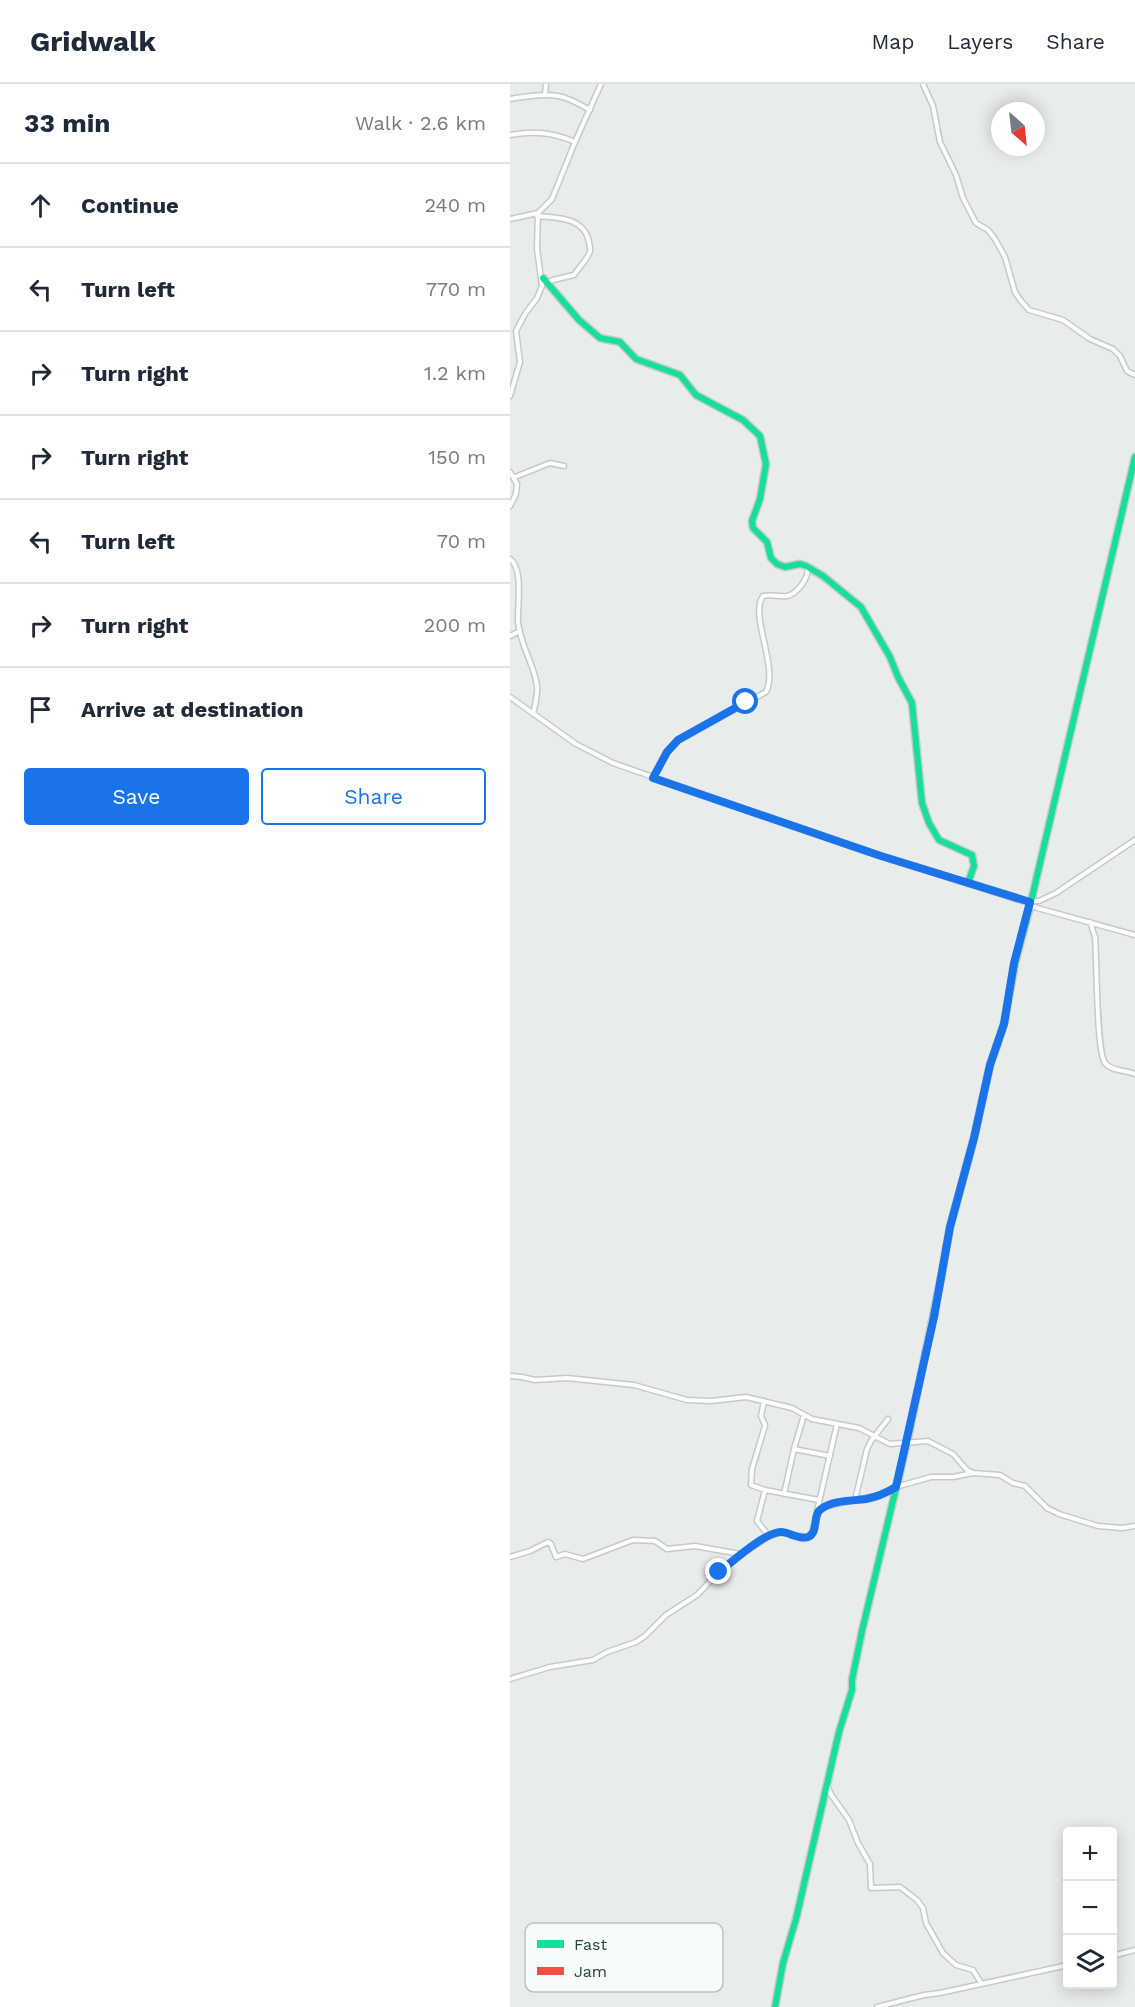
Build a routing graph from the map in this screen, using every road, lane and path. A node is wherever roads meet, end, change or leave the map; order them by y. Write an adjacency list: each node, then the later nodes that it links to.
1 (546, 84): 4 (street)
2 (601, 84): 6 (street)
3 (923, 84): 14 (street)
4 (545, 96): 5 (street); 6 (street)
5 (510, 99)
6 (590, 110): 8 (street)
7 (510, 135): 8 (street)
8 (575, 142): 9 (street)
9 (537, 215): 10 (street); 11 (street); 11 (street)
10 (510, 219)
11 (545, 281): 13 (street); 22 (street)
12 (511, 325): 13 (street)
13 (518, 325): 15 (street)
14 (1135, 375)
15 (510, 396)
16 (1135, 457): 30 (street)
17 (564, 466): 19 (street)
18 (510, 472): 19 (street)
19 (515, 477): 20 (street)
20 (510, 506)
21 (510, 559): 23 (street)
22 (806, 566): 27 (street); 29 (street)
23 (520, 631): 24 (street); 26 (street)
24 (510, 636)
25 (510, 697): 26 (street)
26 (533, 714): 27 (street)
27 (653, 778): 29 (street)
28 (1135, 840): 30 (street)
29 (968, 883): 30 (street)
30 (1030, 904): 31 (street); 40 (street)
31 (1090, 922): 32 (street); 33 (street)
32 (1135, 935)
33 (1135, 1074)
34 (510, 1376): 35 (street)
35 (764, 1401): 36 (street); 45 (street)
36 (804, 1415): 38 (street); 41 (street)
37 (888, 1419): 39 (street)
38 (837, 1424): 39 (street); 42 (street)
39 (875, 1436): 40 (street); 48 (street)
40 (907, 1442): 43 (street); 44 (street)
41 (794, 1449): 42 (street); 46 (street)
42 (830, 1456): 47 (street)
43 (973, 1473): 44 (street); 50 (street)
44 (896, 1487): 48 (street); 55 (street)
45 (765, 1490): 46 (street); 51 (street)
46 (784, 1494): 47 (street)
47 (819, 1500): 49 (street)
48 (854, 1501): 49 (street)
49 (817, 1513): 51 (street)
50 (1135, 1526)
51 (769, 1536): 52 (street)
52 (741, 1554): 53 (street); 54 (street)
53 (510, 1557)
54 (510, 1679)
55 (827, 1785): 59 (street); 60 (street)
56 (1135, 1950): 57 (street)
57 (1117, 1955)
58 (1063, 1966): 59 (street)
59 (981, 1983): 61 (street)
60 (775, 2007)
61 (877, 2007)

